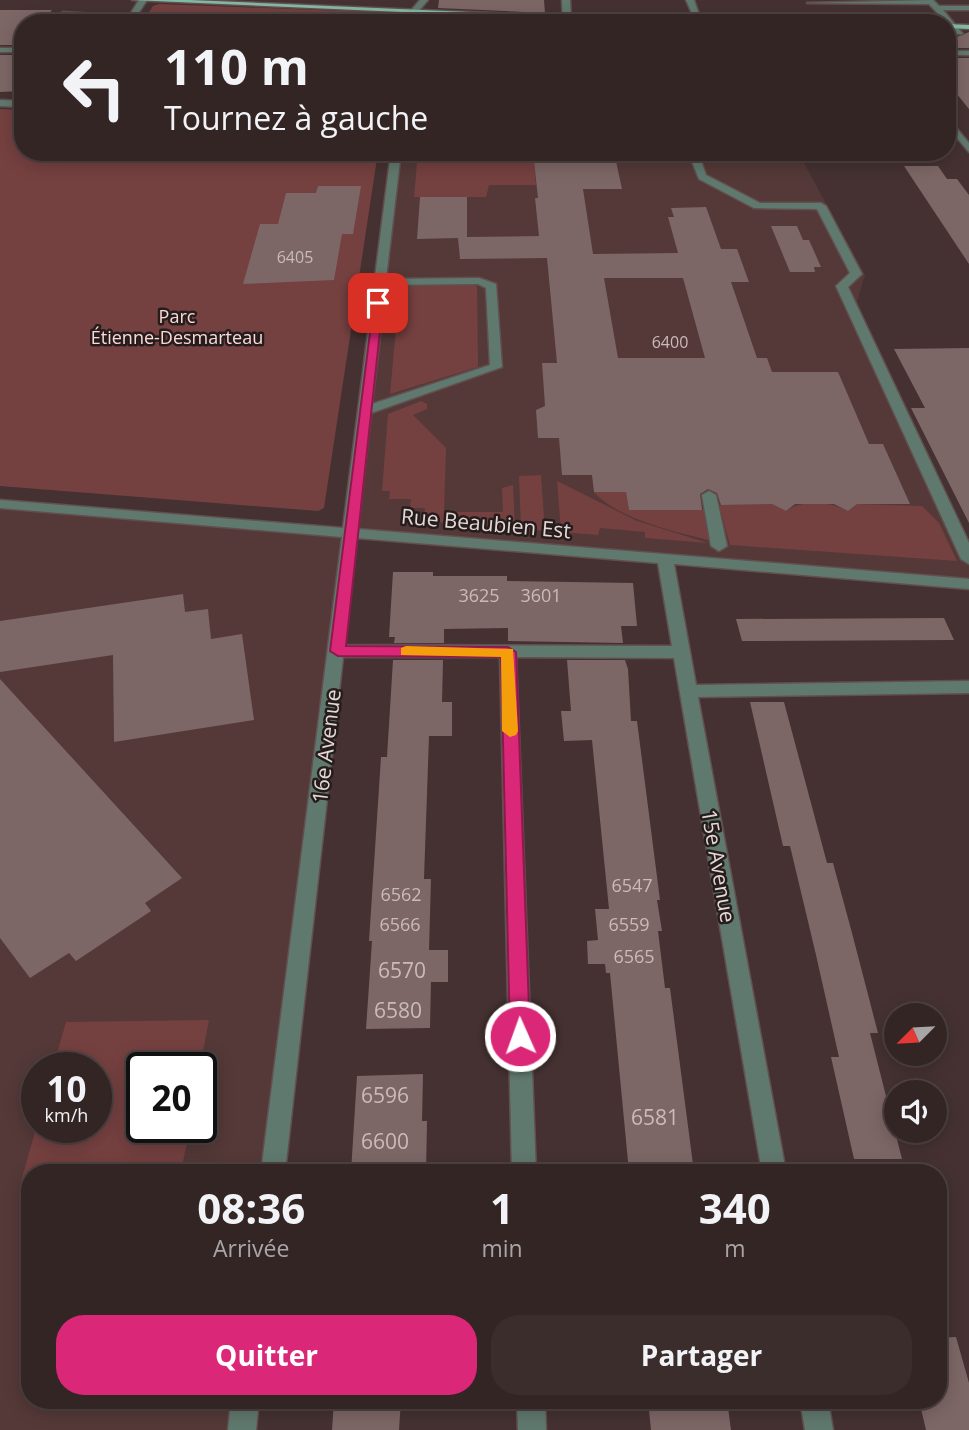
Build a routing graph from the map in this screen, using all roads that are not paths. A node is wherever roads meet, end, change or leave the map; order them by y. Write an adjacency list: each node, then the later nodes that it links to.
1 (136, 0): 2 (main road)
2 (143, 0): 4 (main road)
3 (809, 1): 5 (street)
4 (282, 2): 6 (main road)
5 (932, 3): 7 (street)
6 (420, 5): 8 (main road)
7 (969, 8)
8 (530, 14)
9 (956, 132): 10 (street)
10 (969, 149)
11 (395, 161): 13 (street, 16e Avenue)
12 (696, 161): 20 (street)
13 (380, 282): 14 (street, 16e Avenue); 14 (street)
14 (365, 411): 17 (street, 16e Avenue)
15 (709, 495): 18 (street)
16 (0, 504): 17 (street, Rue Beaubien Est)
17 (352, 533): 19 (street, Rue Beaubien Est); 22 (street, 16e Avenue)
18 (719, 546)
19 (665, 559): 21 (street, Rue Beaubien Est); 24 (street, 15e Avenue)
20 (969, 559)
21 (969, 584)
22 (338, 651): 23 (street); 27 (street, 16e Avenue)
23 (508, 652): 24 (street); 28 (street)
24 (681, 652): 26 (street, 15e Avenue)
25 (969, 687): 26 (street)
26 (688, 691): 29 (street, 15e Avenue)
27 (274, 1164)
28 (524, 1164)
29 (773, 1164)
30 (244, 1409): 33 (street)
31 (531, 1409): 34 (street)
32 (816, 1409): 35 (street)
33 (242, 1430)
34 (532, 1430)
35 (819, 1430)

